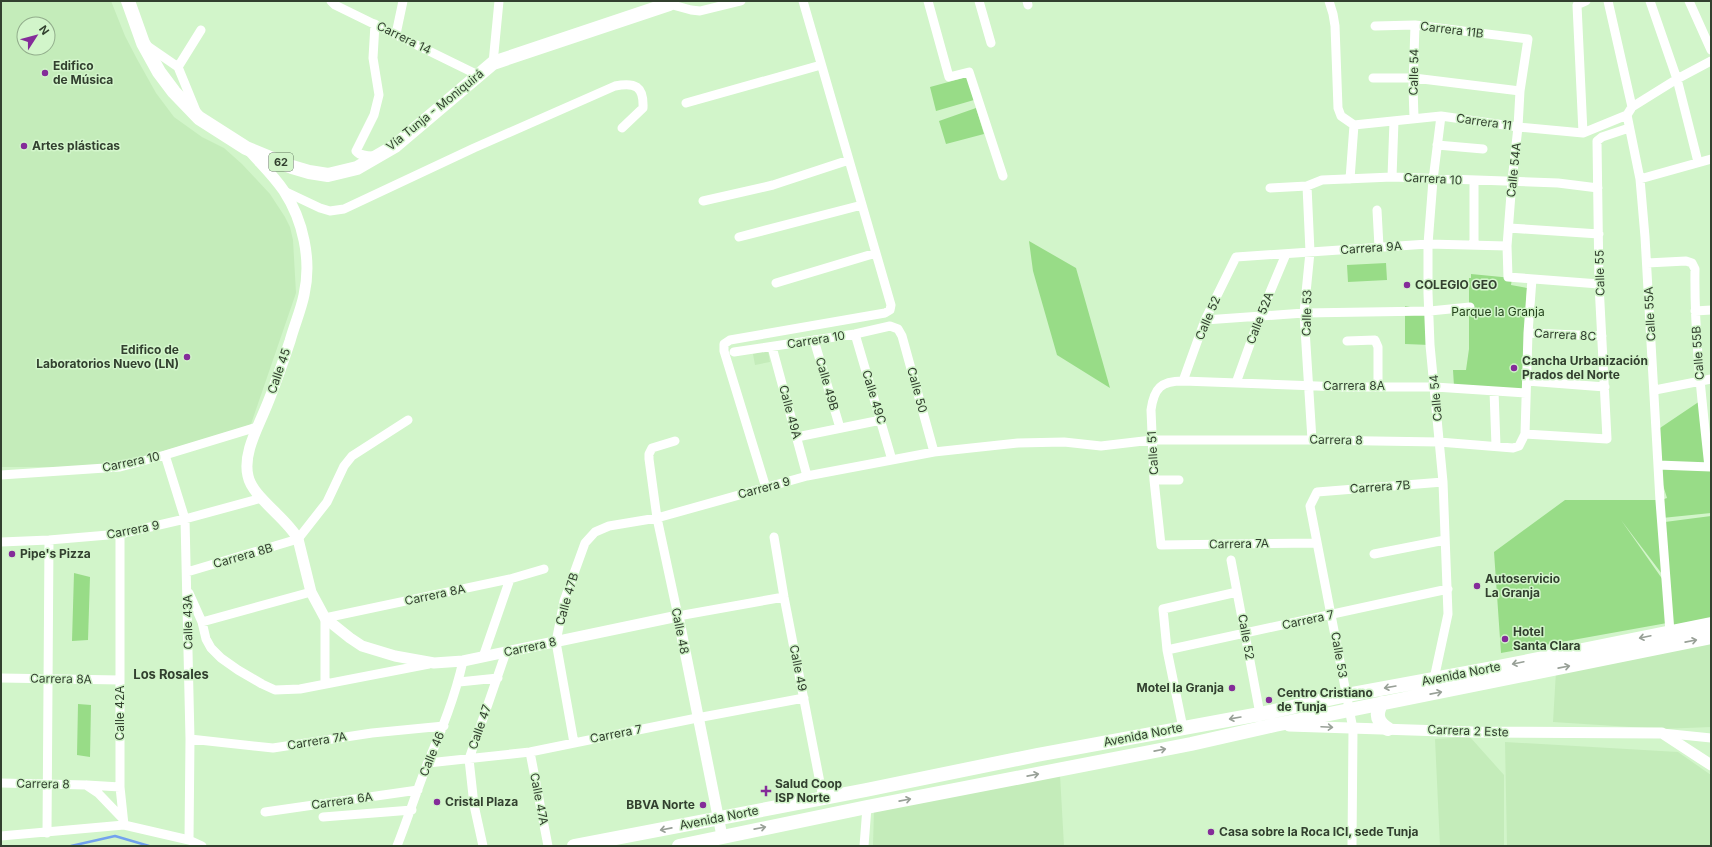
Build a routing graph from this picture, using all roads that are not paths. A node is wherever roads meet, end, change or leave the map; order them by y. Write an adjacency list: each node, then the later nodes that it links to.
1 (128, 1): 21 (main road, Vía Tunja - Moniquirá / 62)
2 (331, 1): 15 (street, Carrera 14)
3 (403, 1): 19 (street)
4 (499, 1): 25 (street)
5 (741, 1): 14 (street)
6 (803, 1): 26 (street)
7 (928, 1): 52 (street)
8 (979, 1): 22 (street)
9 (1329, 1): 40 (street)
10 (1586, 1): 44 (street)
11 (1608, 1): 34 (street)
12 (1650, 1): 31 (street)
13 (1689, 1): 23 (street)
14 (670, 3): 25 (main road, Vía Tunja - Moniquirá / 62)
15 (376, 24): 19 (street, Carrera 14); 48 (street)
16 (1415, 25): 17 (street, Carrera 11B); 20 (street, Carrera 11B); 30 (street, Calle 54)
17 (1375, 26)
18 (201, 30): 27 (street)
19 (396, 34): 28 (street, Carrera 14)
20 (1528, 39): 32 (street, Calle 54A)
21 (142, 43): 27 (street); 37 (main road, Vía Tunja - Moniquirá / 62)
22 (991, 44)
23 (1711, 50)
24 (1711, 61): 31 (street)
25 (493, 63): 28 (main road, Vía Tunja - Moniquirá / 62)
26 (821, 64): 33 (street); 50 (street)
27 (178, 67): 37 (street)
28 (478, 75): 48 (main road, Vía Tunja - Moniquirá / 62)
29 (1373, 78): 30 (street)
30 (1414, 78): 32 (street); 38 (street, Calle 54)
31 (1677, 79): 34 (street); 51 (street)
32 (1520, 91): 41 (street, Calle 54A)
33 (686, 103)
34 (1632, 107): 35 (street)
35 (1627, 115): 43 (street, Calle 55A); 44 (street, Carrera 11)
36 (1441, 116): 38 (street, Carrera 11); 41 (street, Carrera 11); 45 (street, Calle 54)
37 (199, 118): 46 (main road, Vía Tunja - Moniquirá / 62)
38 (1414, 118): 39 (street, Carrera 11)
39 (1394, 121): 40 (street, Carrera 11); 53 (street)
40 (1354, 125): 54 (street)
41 (1518, 127): 44 (street, Carrera 11); 58 (street, Calle 54A)
42 (622, 128): 62 (street)
43 (1629, 128): 55 (street, Calle 55A); 61 (street, Calle 55)
44 (1583, 133)
45 (1437, 145): 47 (street); 56 (street, Calle 54)
46 (246, 148): 48 (main road, Vía Tunja - Moniquirá / 62); 62 (street, Calle 45)
47 (1482, 149)
48 (378, 156)
49 (1711, 159): 51 (street)
50 (849, 160): 63 (street); 64 (street)
51 (1698, 162): 55 (street)
52 (1002, 176)
53 (1392, 177): 54 (street, Carrera 10); 56 (street, Carrera 10)
54 (1350, 179): 59 (street, Carrera 10)
55 (1640, 179): 77 (street, Calle 55A)
56 (1433, 180): 57 (street, Carrera 10); 69 (street, Calle 54)
57 (1474, 181): 58 (street, Carrera 10); 70 (street)
58 (1512, 181): 61 (street, Carrera 10); 66 (street, Calle 54A)
59 (1307, 186): 60 (street, Carrera 10); 73 (street, Calle 53)
60 (1270, 188)
61 (1598, 188): 67 (street, Calle 55)
62 (284, 191): 110 (street, Calle 45)
63 (703, 201)
64 (862, 204): 68 (street); 74 (street)
65 (1377, 210): 72 (street)
66 (1509, 228): 67 (street); 71 (street, Calle 54A)
67 (1599, 234): 80 (street, Calle 55)
68 (739, 237)
69 (1428, 244): 70 (street, Carrera 9A); 72 (street, Carrera 9A); 83 (street, Calle 54)
70 (1474, 246): 71 (street, Carrera 9A)
71 (1507, 246): 78 (street, Calle 54A)
72 (1379, 248): 73 (street, Carrera 9A)
73 (1310, 252): 75 (street, Carrera 9A); 85 (street, Calle 53)
74 (876, 253): 79 (street); 129 (street)
75 (1286, 254): 76 (street, Carrera 9A); 86 (street, Calle 52A)
76 (1236, 257): 87 (street, Calle 52)
77 (1647, 263): 84 (street, Calle 55B); 105 (street, Calle 55A)
78 (1532, 279): 80 (street); 89 (street)
79 (776, 283)
80 (1599, 284): 91 (street, Calle 55)
81 (1470, 307): 83 (street)
82 (1711, 310): 84 (street)
83 (1430, 311): 85 (street); 103 (street, Calle 54)
84 (1695, 311): 99 (street, Calle 55B)
85 (1304, 313): 86 (street); 101 (street, Calle 53)
86 (1260, 316): 87 (street); 100 (street, Calle 52A)
87 (1205, 320): 97 (street, Calle 52)
88 (898, 328): 90 (street, Carrera 10); 119 (street, Calle 50)
89 (1528, 333): 91 (street, Carrera 8C); 98 (street)
90 (855, 334): 92 (street, Carrera 10); 109 (street, Calle 49C)
91 (1602, 336): 104 (street, Calle 55)
92 (814, 340): 94 (street, Carrera 10); 111 (street, Calle 49B)
93 (1347, 340): 102 (street)
94 (772, 347): 95 (street, Carrera 10); 113 (street, Calle 49A)
95 (734, 352)
96 (1711, 379): 99 (street)
97 (1183, 381): 100 (street, Carrera 8A); 114 (street, Calle 51)
98 (1527, 381): 104 (street); 107 (street)
99 (1700, 382): 105 (street); 123 (street, Calle 55B)
100 (1236, 383): 101 (street, Carrera 8A)
101 (1309, 386): 102 (street, Carrera 8A); 115 (street, Calle 53)
102 (1378, 386): 103 (street, Carrera 8A)
103 (1435, 387): 106 (street, Carrera 8A); 117 (street, Calle 54)
104 (1606, 387): 112 (street, Calle 55)
105 (1655, 390): 122 (street, Calle 55A)
106 (1494, 391): 107 (street, Carrera 8A); 118 (street)
107 (1526, 393): 112 (street)
108 (408, 420): 137 (street)
109 (880, 420): 111 (street); 121 (street, Calle 49C)
110 (257, 427): 120 (street, Carrera 10); 131 (street, Calle 45)
111 (840, 428): 113 (street)
112 (1526, 434): 118 (street, Carrera 8)
113 (797, 437): 125 (street, Calle 49A)
114 (1152, 440): 115 (street, Carrera 8); 119 (street, Carrera 8); 126 (street, Calle 51)
115 (1312, 440): 117 (street, Carrera 8)
116 (675, 442): 132 (street, Calle 48)
117 (1440, 442): 118 (street, Carrera 8); 128 (street, Calle 54)
118 (1496, 446)
119 (934, 452): 121 (street, Carrera 9)
120 (165, 455): 124 (street, Carrera 10); 133 (street, Calle 43A)
121 (892, 460): 125 (street, Carrera 9)
122 (1658, 465): 123 (street); 158 (street, Calle 55A)
123 (1710, 467)
124 (1, 475)
125 (807, 476): 129 (street, Carrera 9)
126 (1154, 480): 127 (street); 142 (street, Calle 51)
127 (1179, 480)
128 (1443, 482): 130 (street, Carrera 7B); 139 (street, Calle 54)
129 (766, 488): 132 (street, Carrera 9)
130 (1317, 492): 141 (street, Calle 53)
131 (262, 498): 133 (street, Carrera 9); 137 (street, Calle 45)
132 (658, 518): 134 (street, Carrera 9); 154 (street, Calle 48)
133 (185, 519): 135 (street, Carrera 9); 146 (street, Calle 43A)
134 (595, 532): 161 (street, Calle 47B)
135 (120, 534): 138 (street, Carrera 9); 173 (street, Calle 42A)
136 (774, 537): 152 (street, Calle 49)
137 (298, 539): 146 (street, Carrera 8B); 150 (street, Calle 45)
138 (50, 540): 140 (street, Carrera 9); 172 (street)
139 (1445, 540): 143 (street); 148 (street, Calle 54)
140 (1, 542)
141 (1317, 543): 142 (street, Carrera 7A); 153 (street, Calle 53)
142 (1160, 545)
143 (1374, 554)
144 (1232, 560): 151 (street, Calle 52)
145 (544, 569): 147 (street, Carrera 8A)
146 (187, 572): 149 (street, Calle 43A)
147 (510, 579): 155 (street, Carrera 8A); 165 (street)
148 (1448, 589): 153 (street, Carrera 7); 171 (street, Calle 54)
149 (187, 590): 156 (street); 189 (street, Calle 43A)
150 (311, 592): 155 (street, Calle 45); 156 (street)
151 (1237, 592): 159 (street, Calle 52); 162 (street)
152 (784, 597): 154 (street, Carrera 8); 177 (street, Calle 49)
153 (1332, 615): 159 (street, Carrera 7); 176 (street, Calle 53)
154 (678, 616): 161 (street, Carrera 8); 181 (street, Calle 48)
155 (325, 618): 164 (street); 175 (street)
156 (202, 622): 175 (street, Carrera 8)
157 (1711, 624): 158 (main road, Avenida Norte)
158 (1670, 632): 171 (main road, Avenida Norte, one-way to 171)
159 (1245, 634): 162 (street, Carrera 7); 180 (street, Calle 52)
160 (1711, 637): 178 (main road, Avenida Norte, one-way to 160)
161 (556, 642): 163 (street, Carrera 8); 190 (street, Calle 47B)
162 (1167, 650): 184 (street)
163 (506, 652): 165 (street, Carrera 8); 170 (street, Calle 47)
164 (395, 656): 167 (street); 168 (street)
165 (483, 657): 166 (street, Carrera 8)
166 (463, 661): 167 (street, Carrera 8); 174 (street, Calle 46)
167 (434, 663): 168 (street, Carrera 8)
168 (392, 672): 175 (street, Carrera 8)
169 (1, 678): 172 (street, Carrera 8A)
170 (498, 678): 174 (street); 192 (street, Calle 47)
171 (1434, 679): 176 (main road, Avenida Norte, one-way to 176)
172 (48, 680): 173 (street, Carrera 8A); 196 (street)
173 (120, 680): 198 (street, Calle 42A)
174 (458, 682): 183 (street, Calle 46)
175 (325, 684)
176 (1346, 695): 179 (street, Calle 53); 180 (main road, Avenida Norte)
177 (804, 698): 181 (street, Carrera 7); 200 (street, Calle 49)
178 (1382, 703): 179 (main road, Avenida Norte); 186 (main road)
179 (1350, 710): 182 (main road, Avenida Norte); 185 (street, Calle 53)
180 (1260, 714): 184 (main road, Avenida Norte, one-way to 184)
181 (697, 718): 190 (street, Carrera 7); 205 (street, Calle 48)
182 (1274, 725): 185 (street, Carrera 2 Este, one-way to 185); 201 (main road, Avenida Norte, one-way to 182)
183 (444, 726): 189 (street, Carrera 7A); 193 (street, Calle 46)
184 (1183, 728): 200 (main road, Avenida Norte)
185 (1352, 728): 186 (street, Carrera 2 Este); 218 (street, Calle 53)
186 (1388, 729): 187 (street, Carrera 2 Este)
187 (1662, 733): 188 (street); 194 (street)
188 (1711, 738)
189 (190, 739): 210 (street, Calle 43A)
190 (574, 743): 191 (street, Carrera 7)
191 (530, 752): 192 (street, Carrera 7); 214 (street, Calle 47A)
192 (469, 759): 193 (street, Carrera 7); 213 (street, Calle 47)
193 (428, 763): 199 (street, Calle 46)
194 (1711, 765)
195 (1, 783): 196 (street, Carrera 8)
196 (48, 784): 197 (street, Carrera 8); 207 (street)
197 (86, 785): 198 (street, Carrera 8); 206 (street, Carrera 8)
198 (120, 786): 206 (street, Calle 42A)
199 (418, 790): 202 (street, Calle 46); 203 (street, Carrera 6A)
200 (823, 798): 205 (main road, Avenida Norte)
201 (867, 807): 209 (main road, Avenida Norte, one-way to 201); 217 (street)
202 (412, 810): 204 (street); 212 (street, Calle 46)
203 (265, 812)
204 (323, 818)
205 (718, 819): 209 (street, Calle 48); 215 (main road, Avenida Norte, one-way to 215)
206 (123, 822): 207 (street); 210 (street)
207 (48, 833): 208 (street)
208 (1, 836)
209 (722, 836): 216 (main road, Avenida Norte)
210 (189, 840): 211 (street)
211 (202, 846)
212 (397, 846)
213 (483, 846)
214 (548, 846)
215 (574, 846)
216 (679, 846)
217 (864, 846)
218 (1352, 846)

